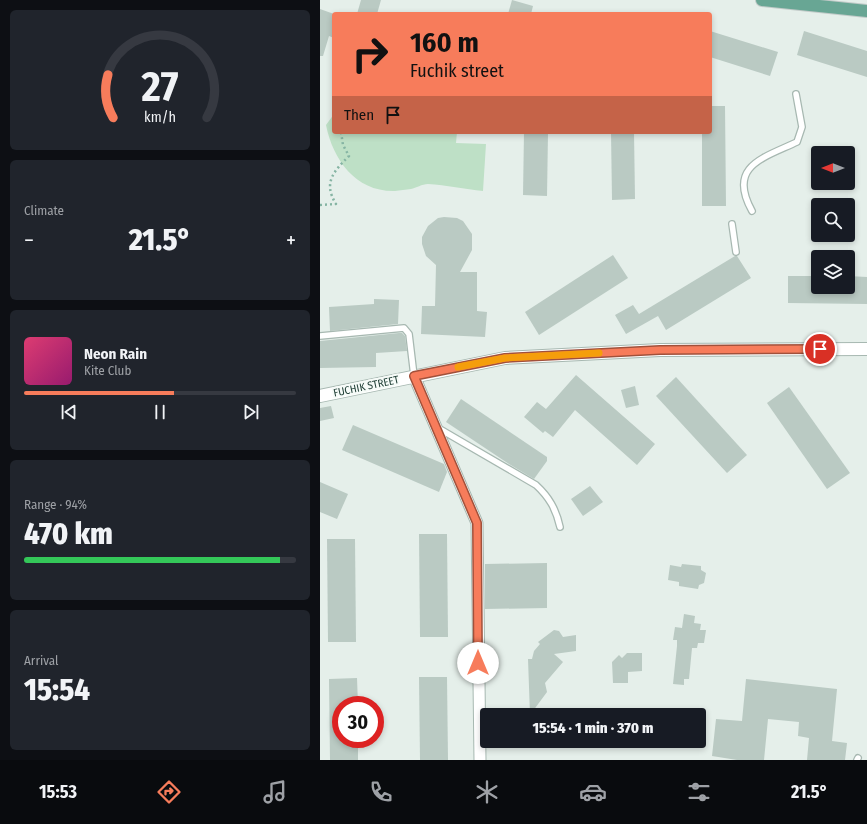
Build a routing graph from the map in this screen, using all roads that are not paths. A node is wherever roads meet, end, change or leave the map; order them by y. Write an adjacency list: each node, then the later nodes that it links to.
1 (762, 0): 2 (main road)
2 (867, 11)
3 (796, 94): 4 (lane)
4 (752, 211)
5 (732, 224): 6 (lane)
6 (736, 252)
7 (320, 336): 9 (lane)
8 (867, 349): 9 (street, FUCHIK STREET)
9 (414, 376): 10 (street, FUCHIK STREET); 11 (street)
10 (320, 396)
11 (436, 427): 12 (lane); 13 (street)
12 (560, 527)
13 (480, 760)

